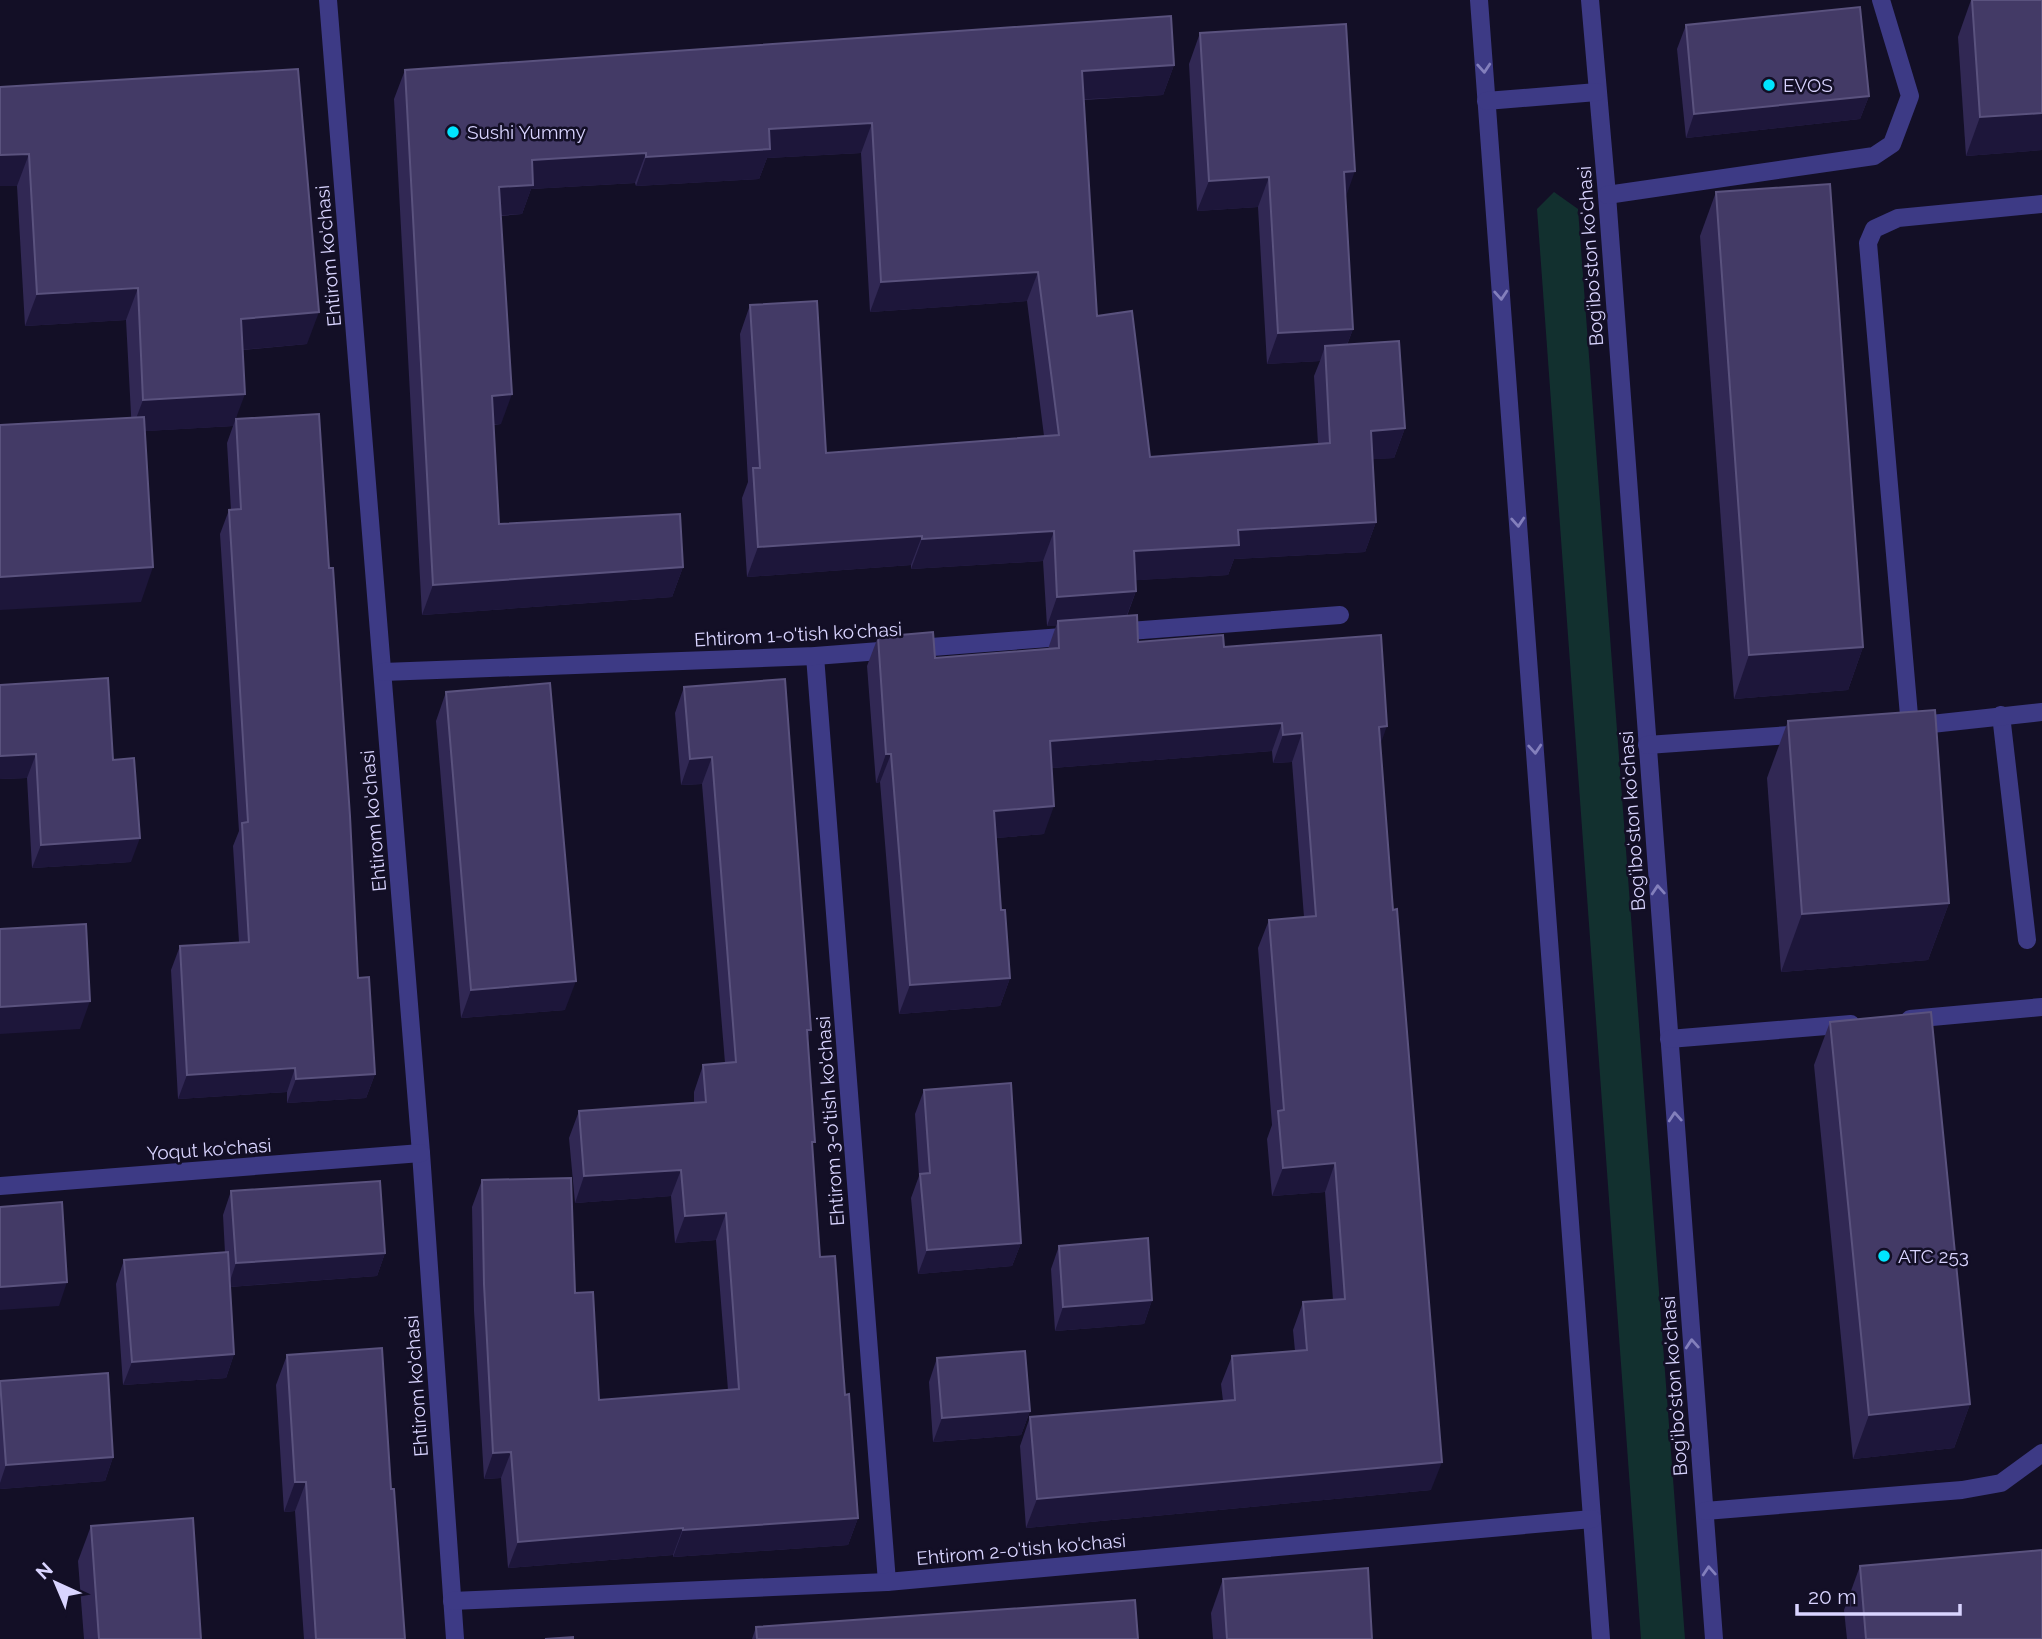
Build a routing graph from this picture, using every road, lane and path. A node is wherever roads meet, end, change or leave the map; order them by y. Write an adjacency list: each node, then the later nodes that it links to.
1 (328, 0): 11 (street, Ehtirom ko'chasi)
2 (1479, 0): 6 (street, one-way to 6)
3 (1590, 0): 5 (street, Bogʻiboʻston koʻchasi)
4 (1881, 0): 7 (street)
5 (1597, 92): 6 (street); 7 (street, Bogʻiboʻston koʻchasi)
6 (1486, 101): 25 (street, one-way to 25)
7 (1607, 195): 15 (street, Bogʻiboʻston koʻchasi)
8 (2042, 204): 13 (street)
9 (1340, 615): 10 (street, Ehtirom 1-o'tish ko'chasi)
10 (815, 656): 11 (street, Ehtirom 1-o'tish ko'chasi); 26 (street, Ehtirom 3-o'tish ko'chasi)
11 (383, 672): 21 (street, Ehtirom ko'chasi)
12 (2042, 712): 13 (street)
13 (2001, 715): 16 (street)
14 (1827, 732): 15 (street)
15 (1647, 745): 20 (street, Bogʻiboʻston koʻchasi, one-way to 15)
16 (2027, 940)
17 (2042, 1007): 18 (street)
18 (1890, 1020)
19 (1863, 1023): 20 (street)
20 (1670, 1040): 24 (street, Bogʻiboʻston koʻchasi, one-way to 20)
21 (421, 1153): 22 (street, Yoqut ko'chasi); 27 (street, Ehtirom ko'chasi)
22 (0, 1186)
23 (2042, 1453): 24 (street)
24 (1705, 1511): 30 (street, Bogʻiboʻston koʻchasi, one-way to 24)
25 (1592, 1519): 26 (street, Ehtirom 2-o'tish ko'chasi); 29 (street)
26 (887, 1581): 27 (street, Ehtirom 2-o'tish ko'chasi)
27 (452, 1601): 28 (street, Ehtirom ko'chasi)
28 (455, 1639)
29 (1601, 1639)
30 (1714, 1639)

